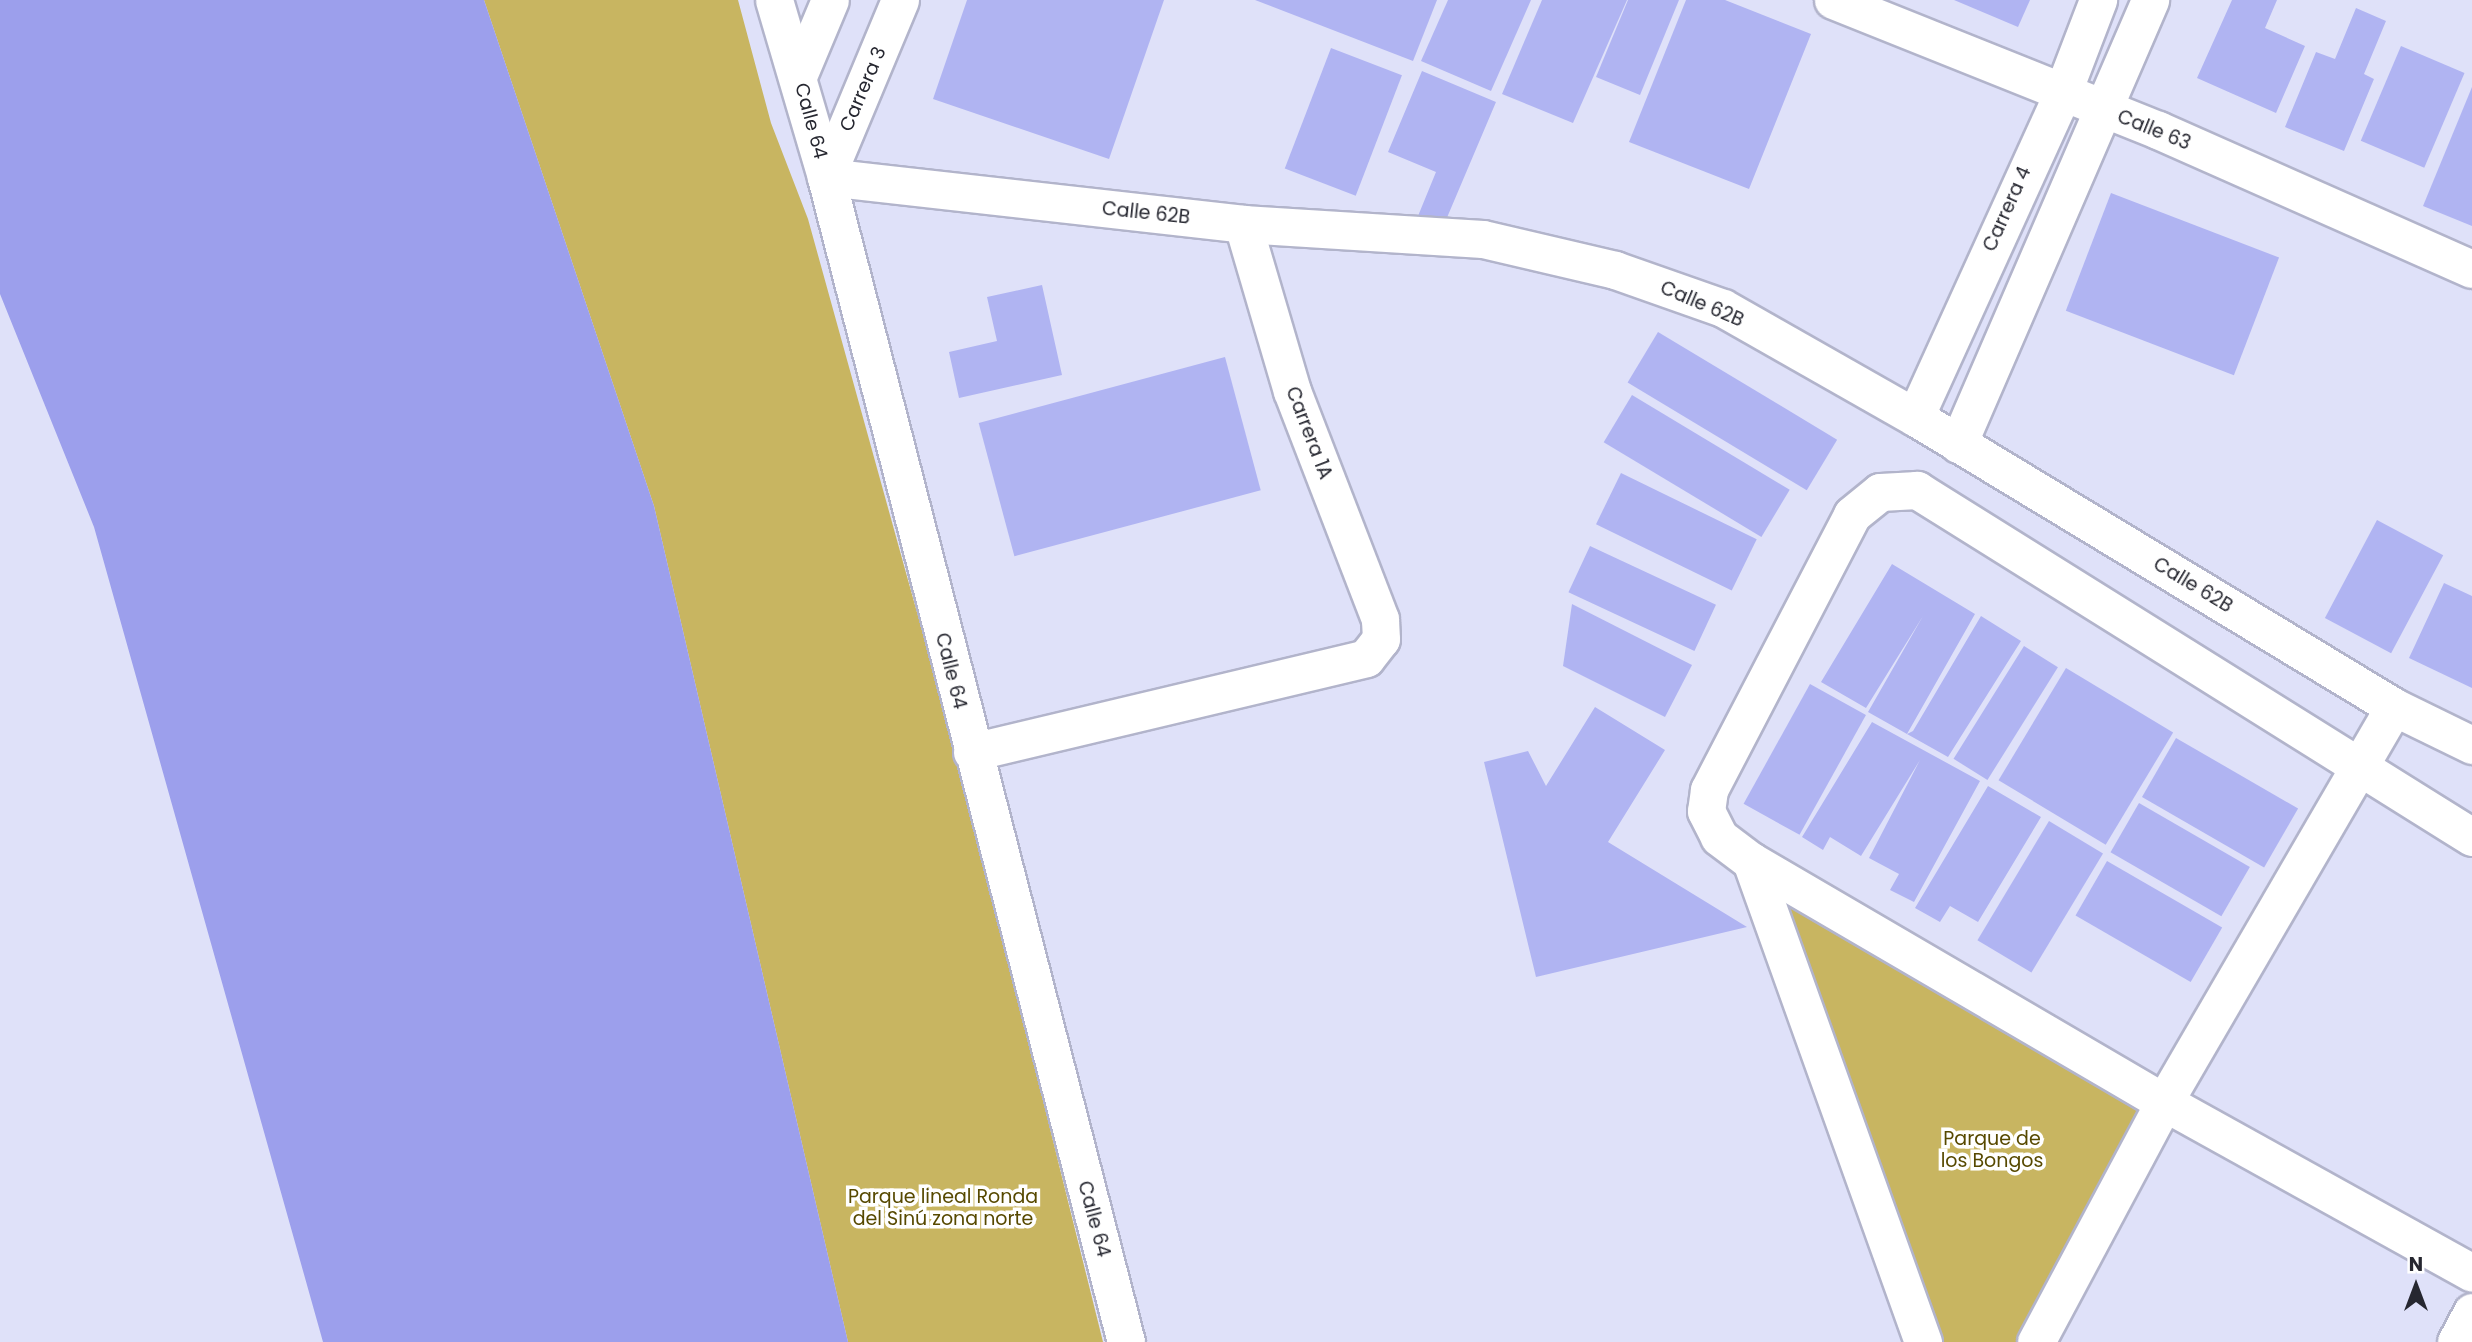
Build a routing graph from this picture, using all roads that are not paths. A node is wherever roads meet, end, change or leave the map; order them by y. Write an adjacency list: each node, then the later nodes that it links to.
1 (774, 0): 7 (street, Calle 64)
2 (830, 0): 7 (street)
3 (900, 0): 10 (street, Carrera 3)
4 (1833, 0): 8 (street, Calle 63)
5 (2098, 0): 8 (street, Carrera 4)
6 (2150, 0): 9 (street)
7 (798, 76): 10 (street, Calle 64)
8 (2062, 93): 9 (street, Calle 63); 13 (street, Carrera 4)
9 (2105, 110): 12 (street, Calle 63); 14 (street)
10 (826, 177): 11 (street, Calle 62B); 17 (street, Calle 64)
11 (1243, 224): 13 (street, Calle 62B); 17 (street, Carrera 1A)
12 (2472, 269)
13 (1915, 418): 14 (street, Calle 62B)
14 (1958, 444): 15 (street, Calle 62B)
15 (2394, 706): 16 (street, Calle 62B); 18 (street)
16 (2472, 745)
17 (972, 752): 24 (street, Calle 64)
18 (2358, 767): 19 (street); 20 (street); 21 (street)
19 (2472, 837)
20 (1751, 861): 21 (street); 25 (street)
21 (2164, 1102): 22 (street); 26 (street)
22 (2472, 1273)
23 (2472, 1312): 27 (street)
24 (1126, 1342)
25 (1923, 1342)
26 (2036, 1342)
27 (2456, 1342)

